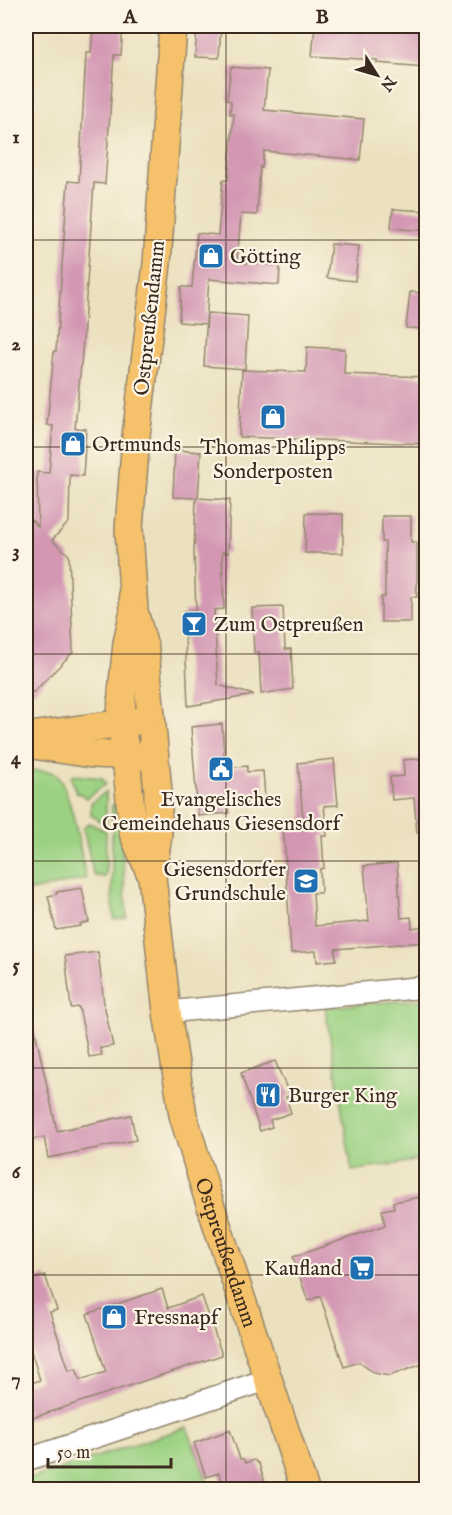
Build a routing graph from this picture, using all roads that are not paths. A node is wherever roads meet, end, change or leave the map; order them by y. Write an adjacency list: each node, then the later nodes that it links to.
1 (172, 26): 2 (main road, Ostpreußendamm)
2 (134, 611): 3 (main road, Ostpreußendamm); 4 (main road, Ostpreußendamm)
3 (151, 720): 4 (main road); 8 (main road, Ostpreußendamm)
4 (121, 723): 5 (main road); 7 (main road, Ostpreußendamm)
5 (26, 737)
6 (26, 744): 7 (main road)
7 (126, 756): 8 (main road); 9 (main road, Ostpreußendamm)
8 (155, 756): 9 (main road, Ostpreußendamm)
9 (152, 878): 11 (main road, Ostpreußendamm)
10 (426, 987): 11 (street)
11 (167, 1012): 12 (main road, Ostpreußendamm)
12 (269, 1379): 13 (street); 14 (main road, Ostpreußendamm)
13 (26, 1460)
14 (305, 1490)

